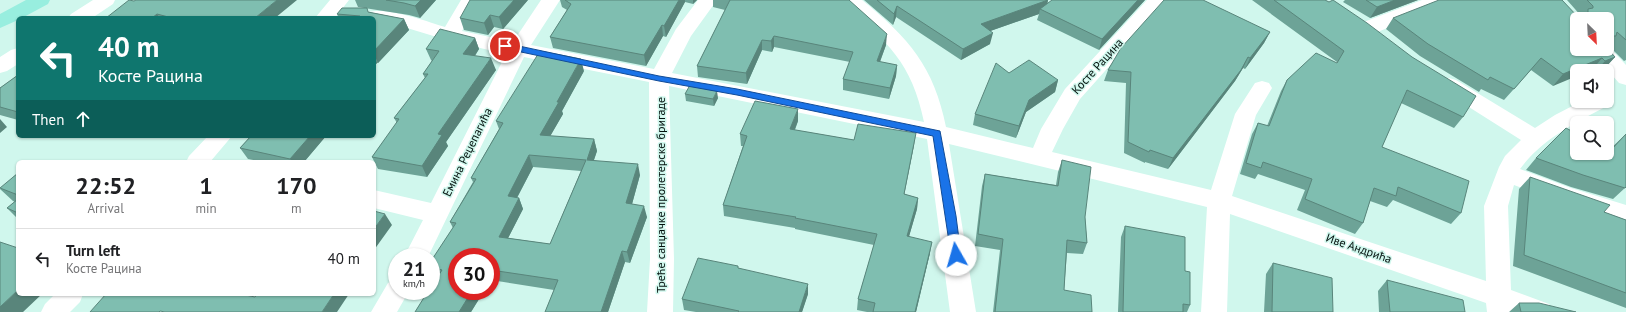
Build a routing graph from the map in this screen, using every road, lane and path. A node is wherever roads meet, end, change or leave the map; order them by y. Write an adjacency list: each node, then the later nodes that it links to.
1 (41, 0): 13 (main road)
2 (106, 0): 10 (street)
3 (470, 0): 14 (street)
4 (551, 0): 16 (street, Емина Реџепагића)
5 (708, 0): 21 (street, Треће санџачке пролетерске бригаде)
6 (850, 0): 27 (street)
7 (1440, 0): 15 (street)
8 (1156, 2): 30 (street, Косте Рацина)
9 (332, 9): 11 (street)
10 (81, 16)
11 (376, 16)
12 (376, 16): 14 (street)
13 (0, 22)
14 (450, 34): 16 (street)
15 (1387, 43)
16 (519, 48): 21 (street, Треће санџачке пролетерске бригаде); 35 (street, Емина Реџепагића)
17 (16, 56): 19 (street)
18 (1606, 56): 22 (street)
19 (0, 66)
20 (1431, 74): 29 (street)
21 (659, 78): 27 (street, Треће санџачке пролетерске бригаде); 43 (street, Треће санџачке пролетерске бригаде)
22 (1626, 78)
23 (1262, 88): 34 (street)
24 (1626, 88): 25 (street)
25 (1614, 94)
26 (1586, 108): 29 (street)
27 (937, 133): 30 (street); 44 (street)
28 (219, 138): 31 (street)
29 (1535, 139): 32 (street)
30 (1038, 158): 34 (street)
31 (202, 160)
32 (1507, 173): 36 (street); 40 (street)
33 (376, 199): 35 (street)
34 (1220, 201): 40 (street, Иве Андрића); 45 (street)
35 (437, 214): 37 (street, Емина Реџепагића)
36 (1626, 214)
37 (420, 248)
38 (69, 296): 41 (street)
39 (391, 300): 42 (street)
40 (1499, 304): 46 (street, Иве Андрића)
41 (54, 312)
42 (384, 312)
43 (660, 312)
44 (963, 312)
45 (1214, 312)
46 (1540, 312)

